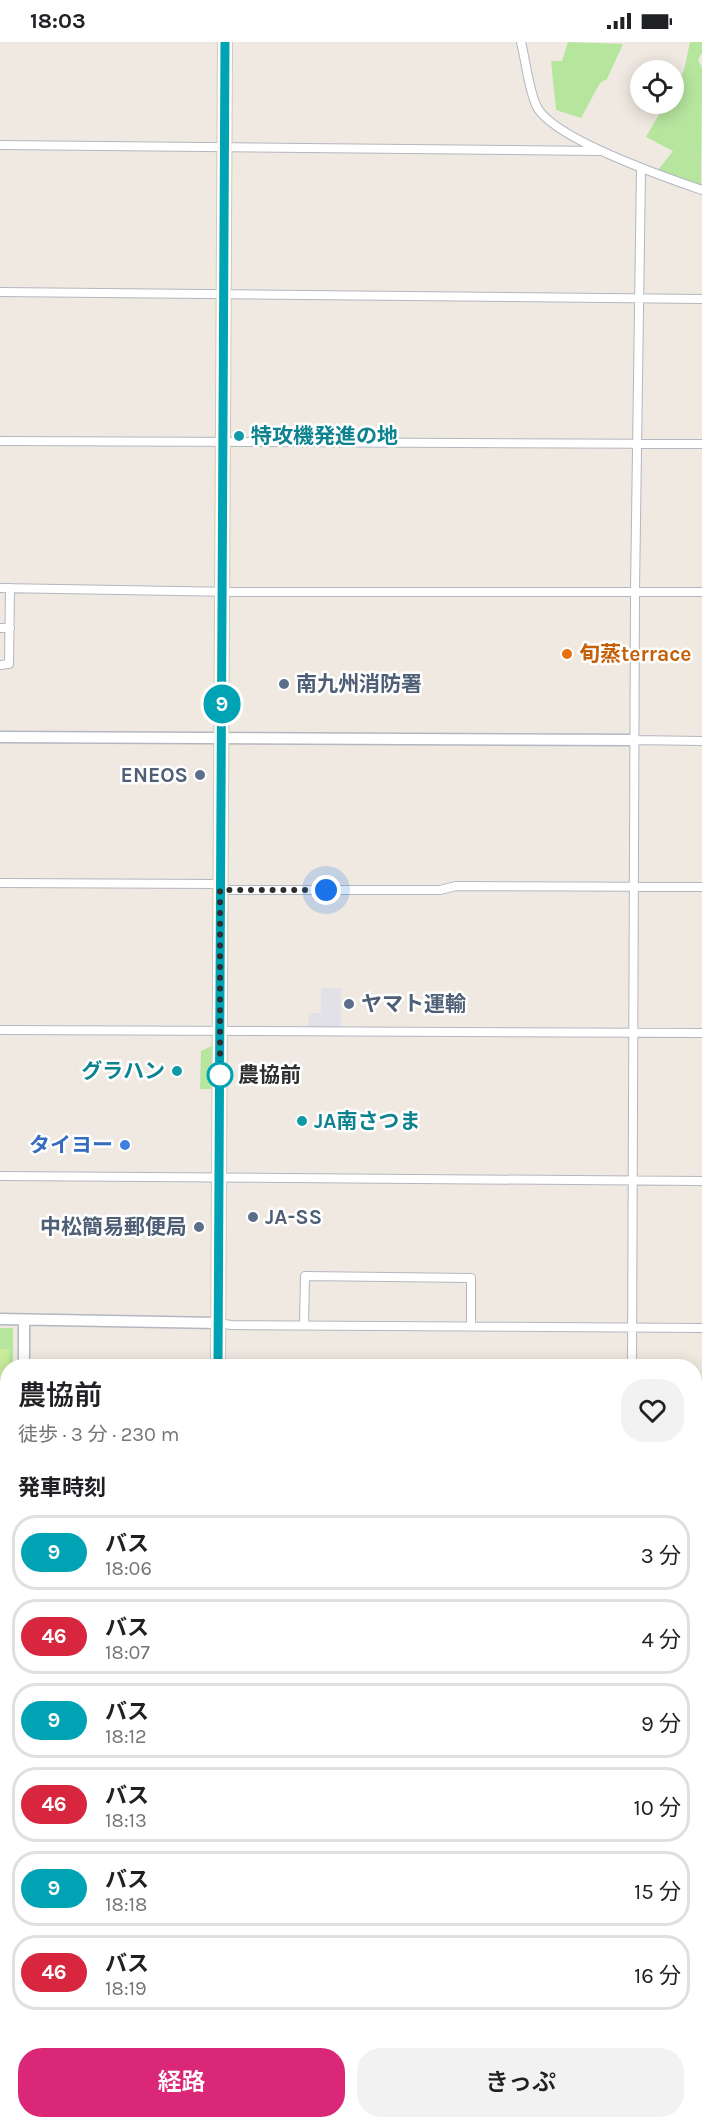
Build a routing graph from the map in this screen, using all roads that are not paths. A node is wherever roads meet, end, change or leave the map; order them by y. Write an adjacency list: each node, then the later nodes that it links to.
1 (225, 42): 4 (main road)
2 (521, 42): 5 (street)
3 (0, 145): 4 (street)
4 (225, 147): 5 (street); 9 (main road)
5 (600, 151): 6 (street)
6 (641, 169): 7 (street); 10 (street)
7 (702, 190)
8 (0, 292): 9 (street)
9 (225, 296): 10 (street); 13 (main road)
10 (638, 299): 11 (street); 14 (street)
11 (702, 299)
12 (0, 441): 13 (street)
13 (225, 442): 14 (street); 18 (main road)
14 (637, 444): 15 (street); 19 (street)
15 (702, 444)
16 (0, 588): 17 (street)
17 (10, 588): 18 (street); 22 (street)
18 (221, 591): 19 (street); 25 (main road)
19 (635, 591): 20 (street); 26 (street)
20 (702, 592)
21 (0, 628): 22 (street)
22 (10, 628): 23 (street)
23 (0, 665)
24 (0, 737): 25 (street)
25 (222, 738): 26 (street); 29 (main road)
26 (635, 740): 27 (street); 30 (street)
27 (702, 741)
28 (0, 883): 29 (street)
29 (220, 887): 30 (street); 33 (main road)
30 (634, 887): 31 (street); 34 (street)
31 (702, 887)
32 (0, 1030): 33 (street)
33 (220, 1030): 34 (street); 37 (main road)
34 (633, 1033): 35 (street); 38 (street)
35 (702, 1033)
36 (0, 1176): 37 (street)
37 (220, 1177): 38 (street); 42 (main road)
38 (632, 1180): 39 (street); 45 (street)
39 (702, 1181)
40 (0, 1319): 41 (street)
41 (24, 1320): 42 (street); 47 (street)
42 (218, 1323): 43 (street); 48 (main road)
43 (304, 1324): 44 (street); 44 (street)
44 (471, 1326): 45 (street)
45 (633, 1328): 46 (street); 49 (street)
46 (702, 1328)
47 (24, 1359)
48 (218, 1359)
49 (632, 1359)

